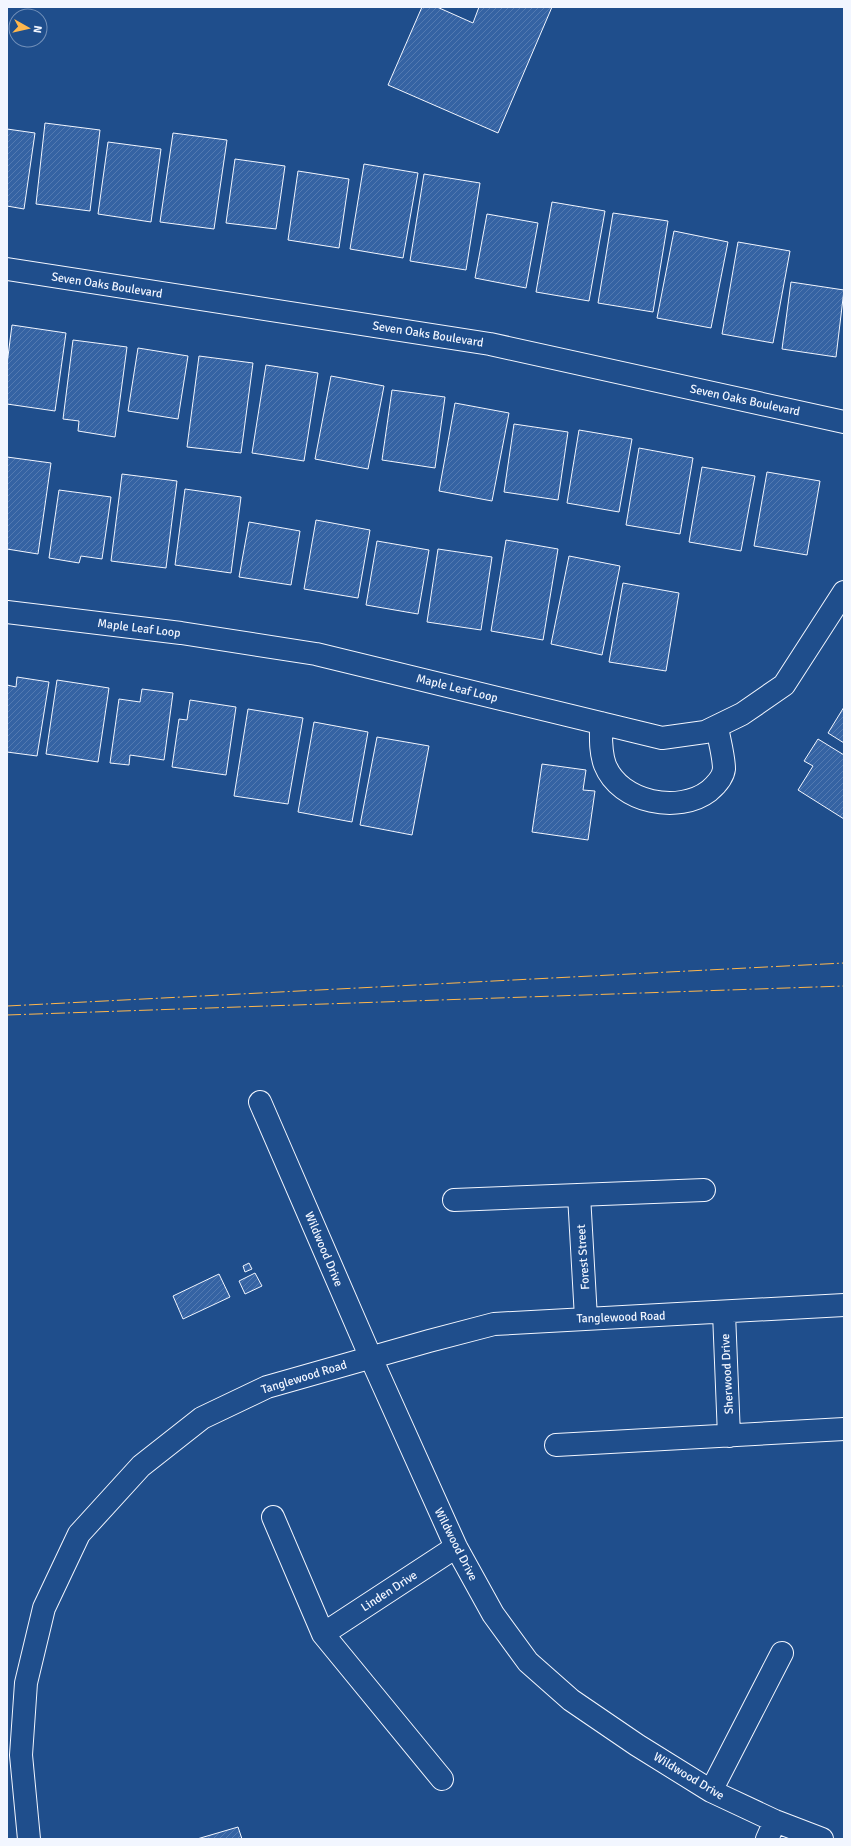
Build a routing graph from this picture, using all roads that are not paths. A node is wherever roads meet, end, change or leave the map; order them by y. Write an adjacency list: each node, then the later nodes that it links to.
1 (7, 269): 2 (street, Seven Oaks Boulevard)
2 (844, 422)
3 (844, 592): 6 (street, Maple Leaf Loop)
4 (7, 612): 5 (street, Maple Leaf Loop)
5 (601, 723): 6 (street, Maple Leaf Loop); 6 (street)
6 (717, 726)
7 (260, 1102): 14 (street, Wildwood Drive)
8 (704, 1190): 9 (street)
9 (579, 1195): 10 (street); 13 (street, Forest Street)
10 (454, 1200)
11 (844, 1305): 12 (street, Tanglewood Road)
12 (724, 1313): 13 (street, Tanglewood Road); 16 (street, Sherwood Drive)
13 (586, 1318): 14 (street, Tanglewood Road)
14 (371, 1358): 19 (street, Wildwood Drive); 25 (street, Tanglewood Road)
15 (844, 1430): 16 (street)
16 (730, 1436): 17 (street)
17 (556, 1445)
18 (273, 1517): 20 (street)
19 (456, 1547): 20 (street, Linden Drive); 23 (street, Wildwood Drive)
20 (323, 1634): 22 (street)
21 (782, 1652): 23 (street)
22 (442, 1779)
23 (711, 1791): 24 (street, Wildwood Drive)
24 (771, 1830): 26 (street, Wildwood Drive)
25 (30, 1839)
26 (822, 1839)

